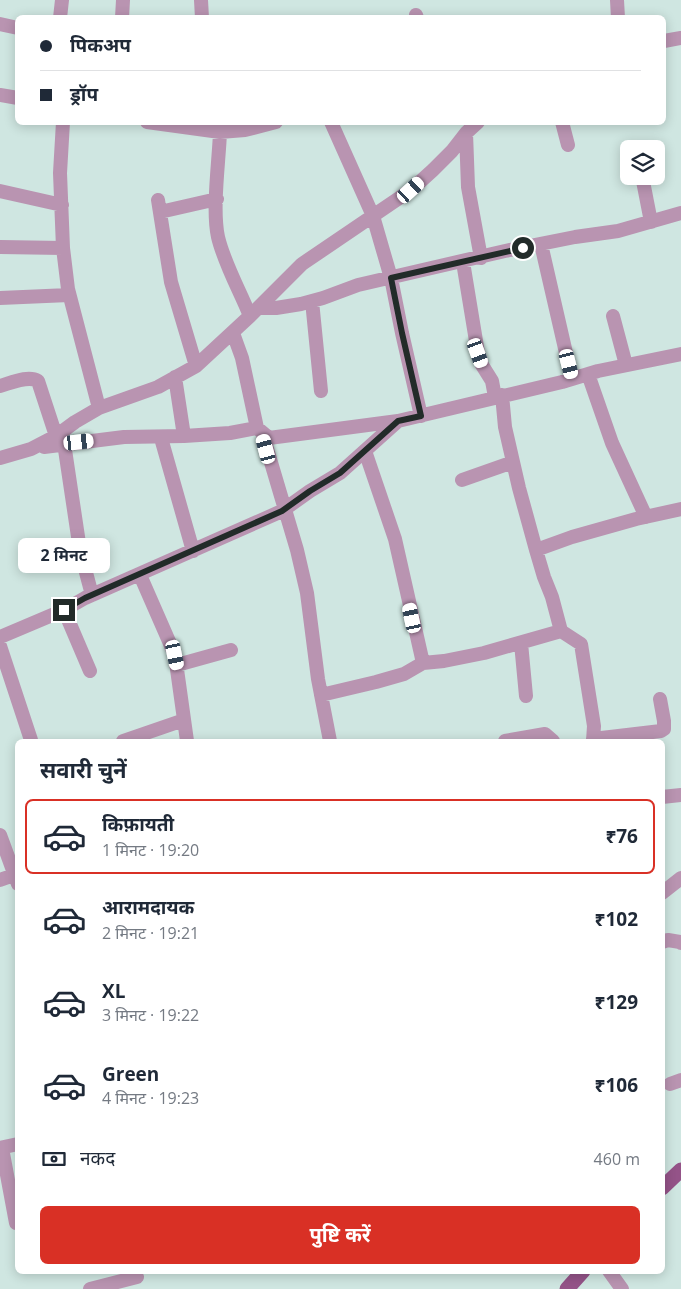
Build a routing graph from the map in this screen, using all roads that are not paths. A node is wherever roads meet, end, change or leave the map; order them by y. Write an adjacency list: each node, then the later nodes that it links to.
1 (62, 0): 5 (street)
2 (122, 0): 6 (street)
3 (201, 0): 7 (street)
4 (617, 0): 8 (street)
5 (60, 15)
6 (122, 15)
7 (202, 15)
8 (618, 15)
9 (0, 24): 10 (street)
10 (15, 27)
11 (681, 38): 12 (street)
12 (666, 41)
13 (0, 95): 14 (street)
14 (15, 98)
15 (63, 125): 28 (street)
16 (190, 125): 21 (street)
17 (264, 125): 22 (street)
18 (332, 125): 30 (street)
19 (475, 125): 23 (street)
20 (563, 125): 24 (street)
21 (205, 126): 22 (street)
22 (220, 132): 27 (street)
23 (466, 133): 30 (street); 35 (street)
24 (568, 145)
25 (644, 185): 31 (street)
26 (0, 191): 28 (street)
27 (217, 199): 41 (street); 46 (street)
28 (62, 205): 34 (street)
29 (681, 213): 31 (street)
30 (373, 216): 37 (street); 41 (street)
31 (651, 222): 32 (street)
32 (541, 244): 35 (street); 49 (street)
33 (0, 247): 34 (street)
34 (63, 248): 38 (street)
35 (481, 258): 36 (street)
36 (463, 262): 37 (street); 52 (street)
37 (391, 278): 40 (street); 54 (street)
38 (69, 295): 39 (street); 53 (street)
39 (0, 298)
40 (312, 301): 41 (street); 51 (street)
41 (254, 312): 43 (street)
42 (614, 316): 45 (street)
43 (233, 333): 46 (street); 56 (street)
44 (681, 354): 45 (street)
45 (626, 365): 47 (street)
46 (196, 366): 48 (street)
47 (588, 374): 49 (street); 66 (street)
48 (175, 378): 53 (street); 57 (street)
49 (572, 379): 52 (street)
50 (0, 386): 59 (street)
51 (321, 391)
52 (499, 396): 54 (street); 62 (street)
53 (99, 408): 59 (street)
54 (421, 416): 55 (street)
55 (398, 421): 56 (street); 60 (street)
56 (259, 430): 57 (street); 64 (street)
57 (184, 436): 58 (street)
58 (161, 438): 59 (street); 68 (street)
59 (60, 440): 61 (street); 70 (street)
60 (365, 451): 64 (street); 77 (street)
61 (0, 458)
62 (513, 462): 63 (street); 67 (street)
63 (462, 480)
64 (285, 509): 68 (street); 80 (street)
65 (681, 509): 66 (street)
66 (646, 517): 67 (street)
67 (536, 550): 72 (street)
68 (193, 551): 69 (street)
69 (140, 575): 70 (street); 78 (street)
70 (92, 595): 71 (street)
71 (64, 610): 73 (street); 79 (street)
72 (561, 631): 74 (street); 90 (street)
73 (0, 637)
74 (521, 643): 77 (street); 81 (street)
75 (0, 646): 84 (street)
76 (231, 650): 78 (street)
77 (423, 663): 80 (street)
78 (177, 665): 83 (street)
79 (90, 671)
80 (321, 695): 87 (street)
81 (526, 696)
82 (660, 699): 91 (street)
83 (184, 720): 85 (street); 86 (street)
84 (31, 739)
85 (133, 739)
86 (187, 739)
87 (330, 739)
88 (516, 739): 89 (street)
89 (551, 739)
90 (593, 739)
91 (601, 739)
92 (681, 795): 93 (street)
93 (665, 797)
94 (0, 834): 95 (street)
95 (15, 871): 97 (street)
96 (681, 878): 98 (street)
97 (0, 880)
98 (665, 891)
99 (665, 941): 100 (street)
100 (681, 943)
101 (15, 1145): 102 (street)
102 (1, 1148): 105 (street)
103 (681, 1170): 104 (main road)
104 (665, 1185)
105 (15, 1218)
106 (580, 1274): 110 (main road)
107 (611, 1274): 111 (street)
108 (137, 1279): 109 (street)
109 (90, 1289)
110 (567, 1289)
111 (622, 1289)

